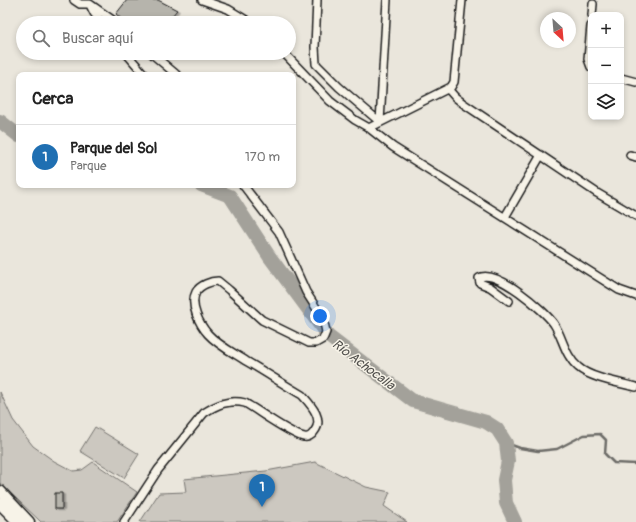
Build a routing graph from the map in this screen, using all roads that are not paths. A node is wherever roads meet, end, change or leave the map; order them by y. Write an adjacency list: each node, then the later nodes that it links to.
1 (74, 0): 6 (street)
2 (202, 0): 11 (street)
3 (317, 0): 20 (street)
4 (387, 0): 20 (street)
5 (462, 0): 19 (street)
6 (90, 2): 9 (street); 10 (street)
7 (593, 4): 8 (street)
8 (592, 12)
9 (96, 16)
10 (108, 16)
11 (240, 16)
12 (132, 60): 15 (street)
13 (160, 60): 16 (street)
14 (291, 60): 21 (street)
15 (142, 72)
16 (174, 72)
17 (624, 79): 18 (street)
18 (636, 82)
19 (448, 89): 20 (street); 22 (street)
20 (380, 122): 21 (street)
21 (369, 128): 25 (street)
22 (541, 154): 24 (street); 25 (street)
23 (245, 188): 33 (street)
24 (636, 216)
25 (505, 217): 26 (street)
26 (636, 296)
27 (509, 301): 28 (street)
28 (636, 387)
29 (0, 490): 32 (main road)
30 (0, 504): 31 (main road)
31 (18, 522)
32 (29, 522)
33 (124, 522)

